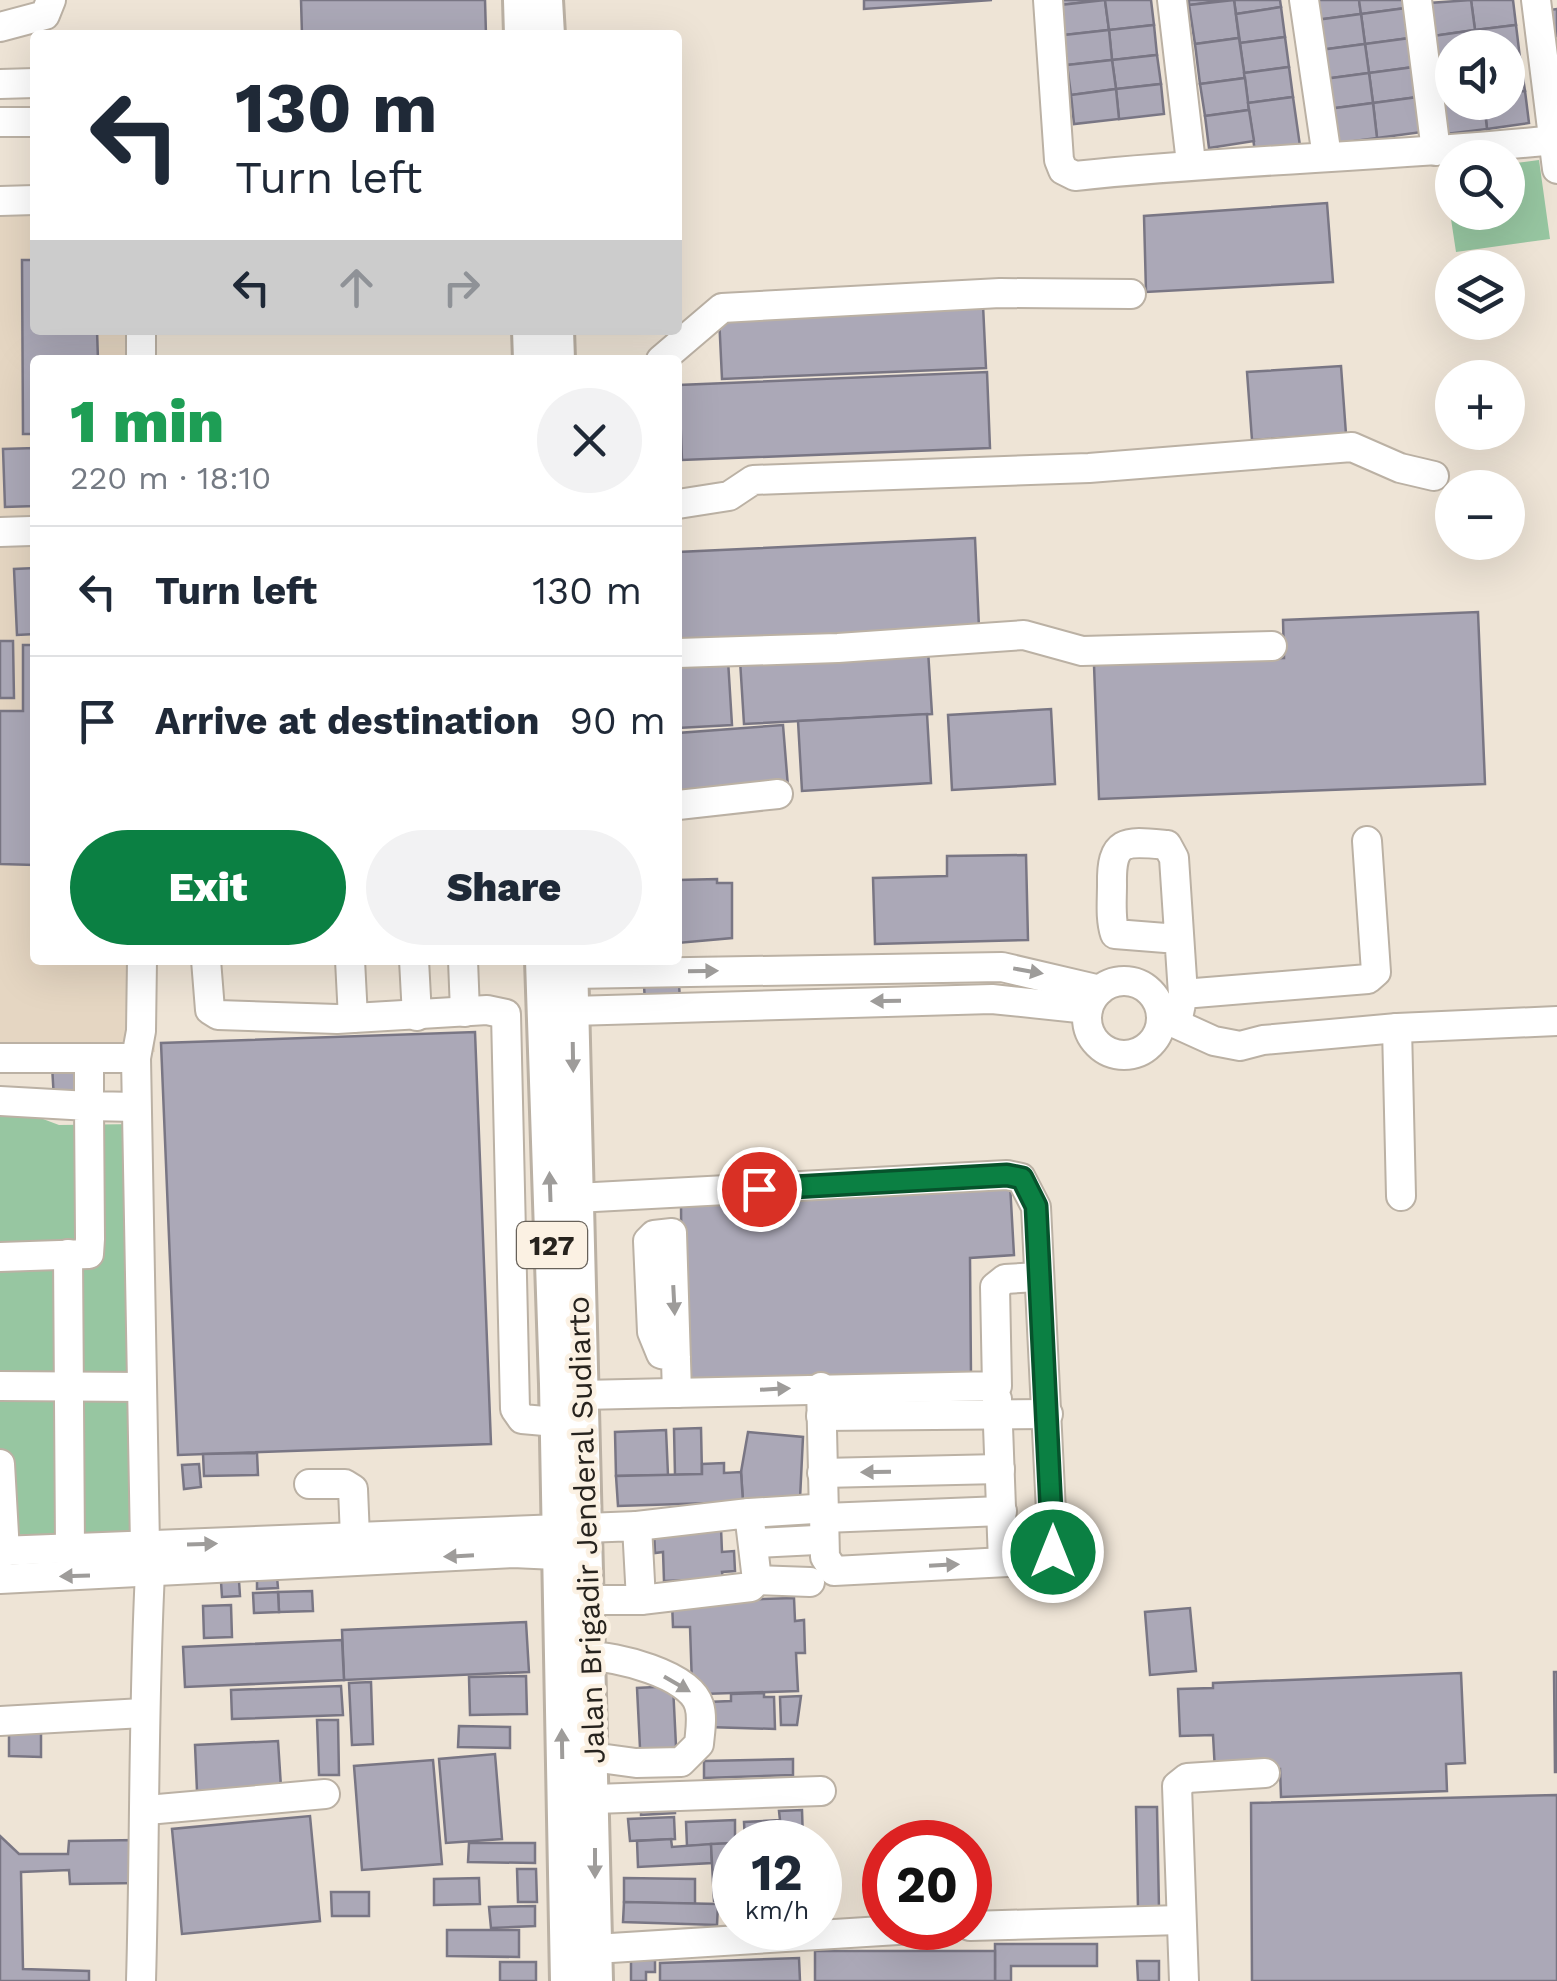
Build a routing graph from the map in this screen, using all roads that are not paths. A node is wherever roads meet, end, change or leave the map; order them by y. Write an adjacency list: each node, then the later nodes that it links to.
1 (50, 0): 9 (street)
2 (520, 0): 10 (main road)
3 (546, 0): 11 (main road)
4 (1048, 0): 21 (street)
5 (1172, 0): 21 (street)
6 (1304, 0): 20 (street)
7 (1417, 0): 17 (street)
8 (1536, 0): 16 (street)
9 (0, 27)
10 (522, 30)
11 (548, 30)
12 (30, 83): 13 (street)
13 (0, 84)
14 (0, 122): 15 (street)
15 (30, 122)
16 (1554, 140): 18 (street); 22 (street)
17 (1435, 143)
18 (1525, 143)
19 (1435, 151): 20 (street)
20 (1327, 156): 21 (street)
21 (1192, 163)
22 (1557, 168)
23 (30, 200): 24 (street)
24 (0, 202)
25 (1131, 294): 26 (street)
26 (667, 355)
27 (1434, 476): 28 (street)
28 (682, 503)
29 (30, 531): 30 (street)
30 (0, 532)
31 (1272, 646): 32 (street)
32 (682, 653)
33 (778, 794): 34 (street)
34 (682, 805)
35 (1367, 841): 43 (street)
36 (1178, 939): 43 (street)
37 (142, 965): 54 (street)
38 (206, 965): 48 (street)
39 (350, 965): 48 (street)
40 (414, 965): 47 (street)
41 (462, 965): 46 (street)
42 (561, 965): 44 (street, one-way to 44); 45 (main road, Jalan Brigadir Jenderal Sudiarto / 127); 74 (main road, Jalan Brigadir Jenderal Sudiarto / 127, one-way to 42)
43 (1183, 994): 49 (street)
44 (1094, 999): 45 (street, one-way to 45); 49 (street); 49 (street)
45 (572, 1011): 60 (main road, Jalan Brigadir Jenderal Sudiarto / 127, one-way to 60)
46 (465, 1012): 47 (street); 74 (street)
47 (417, 1016): 48 (street)
48 (353, 1018)
49 (1169, 1020): 51 (street)
50 (1557, 1020): 51 (street)
51 (1396, 1028): 59 (street)
52 (0, 1058): 53 (street)
53 (89, 1058): 54 (street); 56 (street)
54 (136, 1058): 57 (street)
55 (0, 1101): 56 (street)
56 (89, 1106): 57 (street); 61 (street)
57 (136, 1107): 62 (street)
58 (670, 1195): 60 (street); 64 (street); 69 (street)
59 (1401, 1196)
60 (576, 1198): 70 (main road, Jalan Brigadir Jenderal Sudiarto / 127)
61 (79, 1254): 62 (street); 63 (street); 66 (street)
62 (138, 1256): 67 (street)
63 (0, 1257)
64 (1038, 1277): 71 (street); 72 (street)
65 (0, 1386): 66 (street)
66 (70, 1386): 67 (street); 86 (street)
67 (142, 1387): 87 (street)
68 (821, 1387): 69 (street, one-way to 68); 71 (street); 73 (street)
69 (677, 1393): 70 (street)
70 (581, 1396): 84 (main road, Jalan Brigadir Jenderal Sudiarto / 127)
71 (997, 1400): 72 (street); 73 (street); 76 (street)
72 (1048, 1414): 89 (street)
73 (821, 1416): 77 (street)
74 (556, 1422): 84 (main road, Jalan Brigadir Jenderal Sudiarto / 127)
75 (0, 1464): 88 (street)
76 (1000, 1470): 77 (street, one-way to 77); 79 (street)
77 (822, 1473): 81 (street)
78 (309, 1484): 83 (street)
79 (1002, 1511): 81 (street); 89 (street)
80 (748, 1513): 81 (street); 82 (street); 85 (street)
81 (818, 1522): 85 (street); 89 (street, one-way to 89)
82 (637, 1526): 84 (street); 93 (street)
83 (355, 1537): 84 (street); 87 (street, one-way to 83)
84 (570, 1543): 87 (street, one-way to 87); 92 (main road, Jalan Brigadir Jenderal Sudiarto / 127); 108 (main road, Jalan Brigadir Jenderal Sudiarto / 127, one-way to 84)
85 (756, 1543): 90 (street)
86 (70, 1549): 87 (street); 88 (street)
87 (147, 1559): 88 (street, one-way to 88); 95 (street)
88 (2, 1560)
89 (1003, 1562)
90 (757, 1580): 91 (street); 93 (street)
91 (810, 1582)
92 (586, 1600): 93 (street); 94 (main road, Jalan Brigadir Jenderal Sudiarto / 127)
93 (641, 1600)
94 (587, 1656): 97 (main road, Jalan Brigadir Jenderal Sudiarto / 127); 97 (street, one-way to 97)
95 (143, 1713): 96 (street); 102 (street)
96 (0, 1721)
97 (592, 1757): 101 (main road, Jalan Brigadir Jenderal Sudiarto / 127)
98 (1265, 1773): 103 (street)
99 (821, 1792): 101 (street)
100 (324, 1794): 102 (street)
101 (595, 1799): 106 (main road, Jalan Brigadir Jenderal Sudiarto / 127, one-way to 106)
102 (148, 1810): 107 (street)
103 (1180, 1920): 104 (street); 109 (street)
104 (992, 1925)
105 (862, 1936): 106 (street)
106 (596, 1965)
107 (141, 1981)
108 (567, 1981)
109 (1184, 1981)

